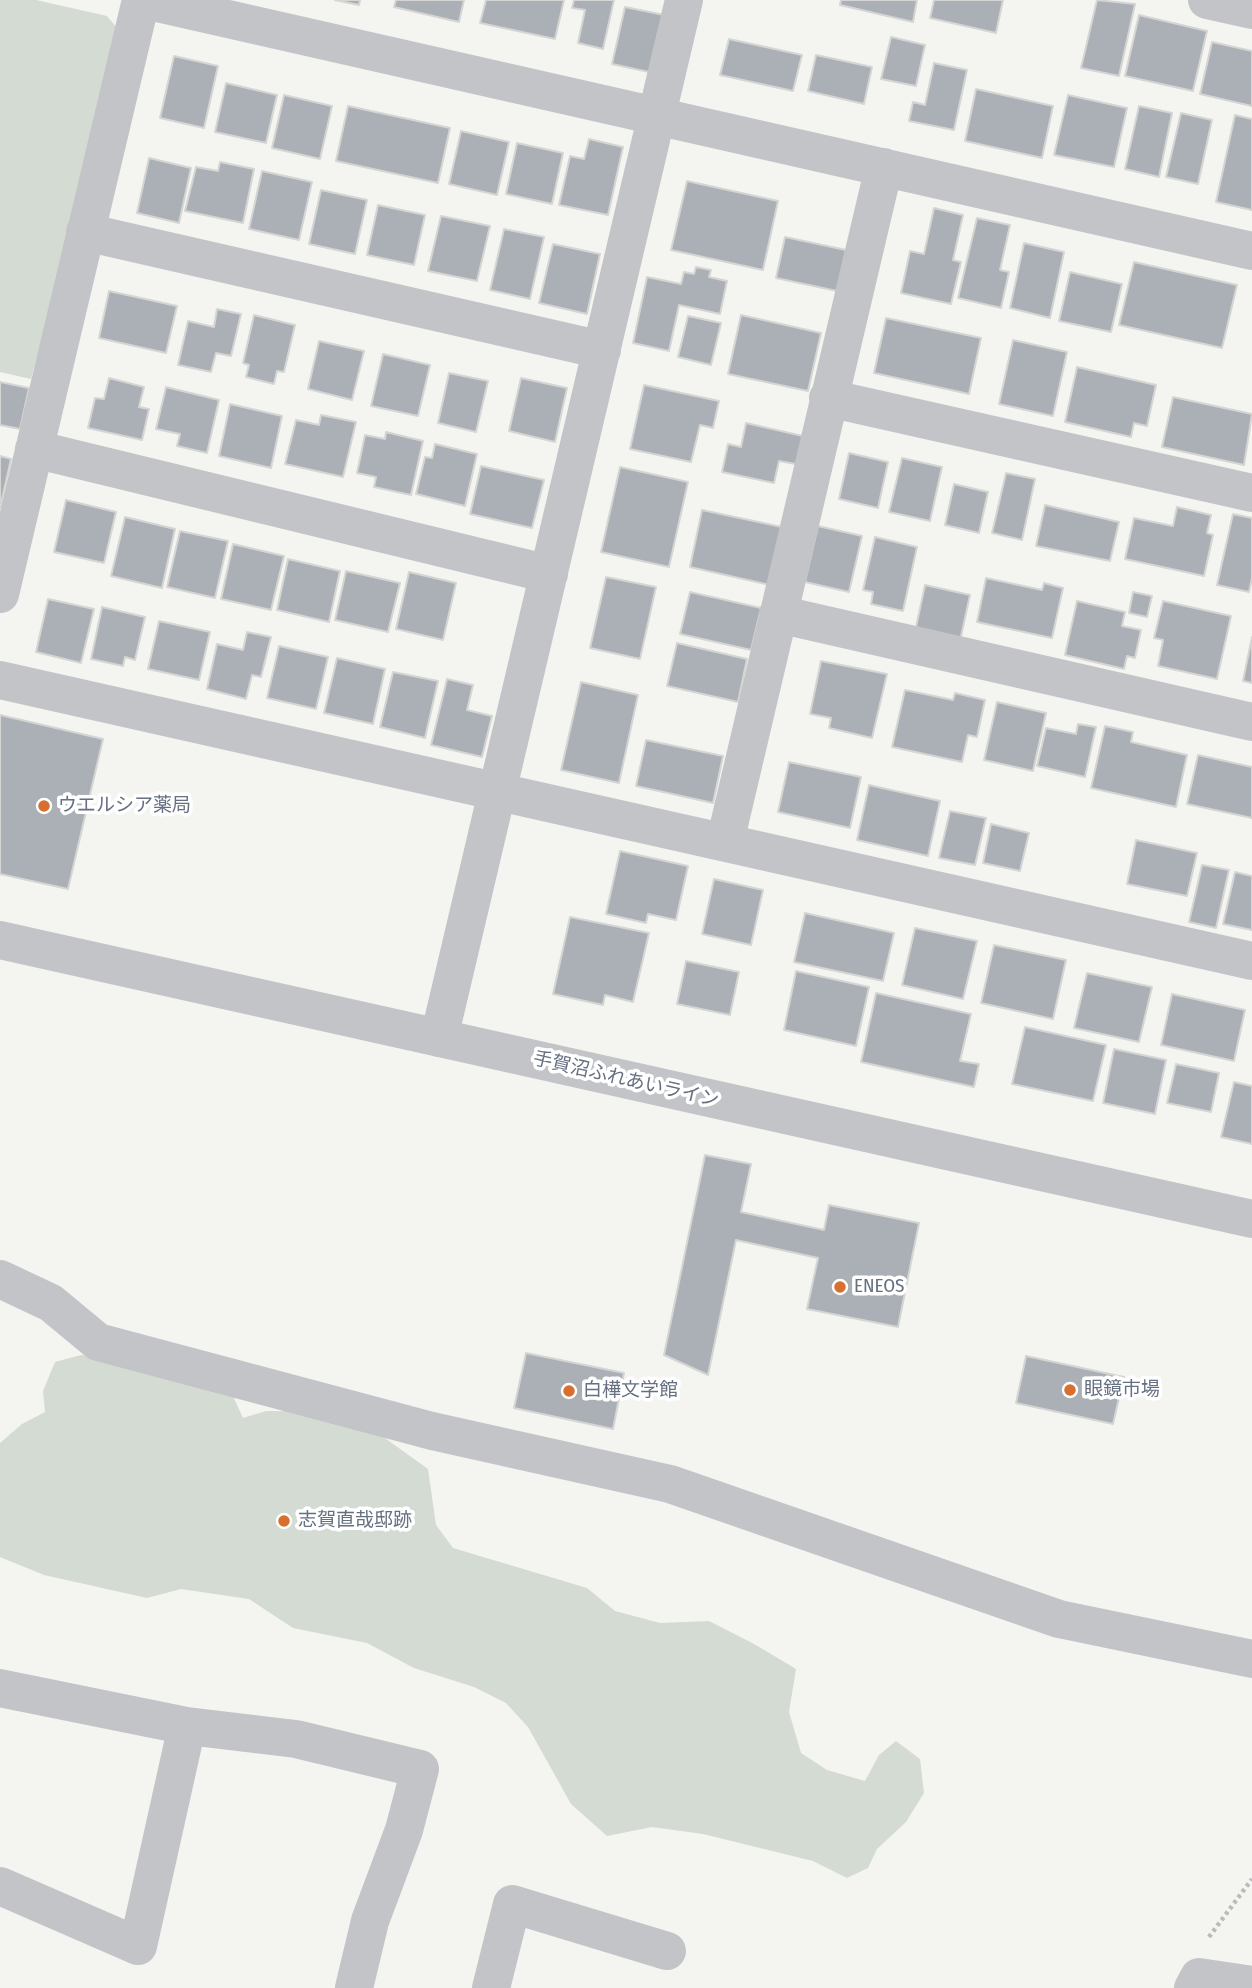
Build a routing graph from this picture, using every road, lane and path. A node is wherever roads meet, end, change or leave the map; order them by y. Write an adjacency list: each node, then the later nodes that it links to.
1 (142, 0): 5 (street); 7 (street)
2 (684, 0): 5 (street)
3 (1207, 0): 4 (street)
4 (1252, 10)
5 (657, 117): 6 (street); 9 (street)
6 (884, 167): 8 (street); 10 (street)
7 (85, 232): 9 (street); 11 (street)
8 (1252, 251)
9 (602, 350): 13 (street)
10 (828, 398): 12 (street); 15 (street)
11 (34, 449): 13 (street); 14 (street)
12 (1252, 493)
13 (549, 575): 18 (street)
14 (0, 594)
15 (778, 614): 17 (street); 19 (street)
16 (0, 680): 18 (street)
17 (1252, 722)
18 (499, 792): 19 (street); 22 (street)
19 (725, 842): 21 (street)
20 (0, 940): 22 (street, 手賀沼ふれあいライン)
21 (1252, 961)
22 (439, 1038): 23 (street, 手賀沼ふれあいライン)
23 (1252, 1219)
24 (0, 1279): 25 (street)
25 (1252, 1659)
26 (0, 1688): 27 (street)
27 (187, 1726): 29 (street); 33 (street)
28 (1252, 1878): 31 (path)
29 (0, 1886)
30 (667, 1951): 34 (street)
31 (1196, 1983): 32 (street)
32 (1252, 1985)
33 (354, 1988)
34 (491, 1988)

